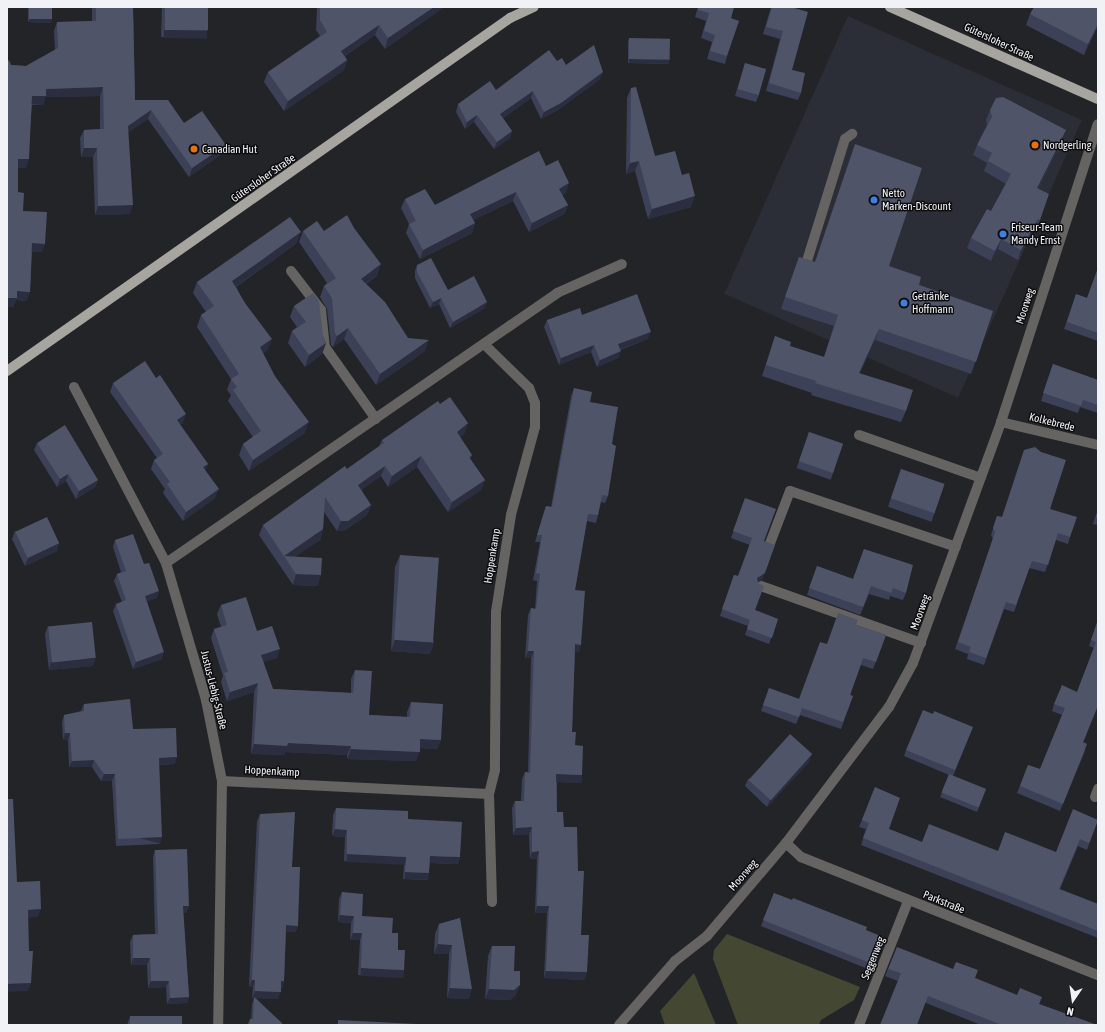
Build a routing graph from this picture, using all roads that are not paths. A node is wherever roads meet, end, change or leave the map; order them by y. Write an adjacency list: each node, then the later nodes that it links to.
1 (534, 7): 10 (main road, Gütersloher Straße)
2 (890, 7): 3 (main road, Gütersloher Straße)
3 (1098, 100)
4 (1098, 124): 13 (street, Moorweg)
5 (852, 134): 7 (street)
6 (622, 264): 9 (street)
7 (806, 264)
8 (291, 271): 12 (street)
9 (484, 345): 12 (street); 23 (street, Hoppenkamp)
10 (7, 371)
11 (74, 387): 19 (street, Justus-Liebig-Straße)
12 (376, 419): 19 (street)
13 (1001, 422): 15 (street, Kolkebrede); 16 (street, Moorweg)
14 (859, 434): 16 (street)
15 (1098, 445)
16 (981, 478): 18 (street, Moorweg)
17 (769, 546): 18 (street)
18 (956, 547): 21 (street, Moorweg)
19 (166, 563): 22 (street, Justus-Liebig-Straße)
20 (761, 586): 21 (street)
21 (921, 643): 24 (street, Moorweg)
22 (222, 781): 23 (street, Hoppenkamp); 28 (street, Justus-Liebig-Straße)
23 (489, 794): 26 (street, Hoppenkamp)
24 (786, 844): 25 (street, Parkstraße); 29 (street, Moorweg)
25 (908, 901): 27 (street, Parkstraße); 30 (street, Seggenweg)
26 (492, 902)
27 (1098, 975)
28 (218, 1025)
29 (619, 1025)
30 (859, 1025)

